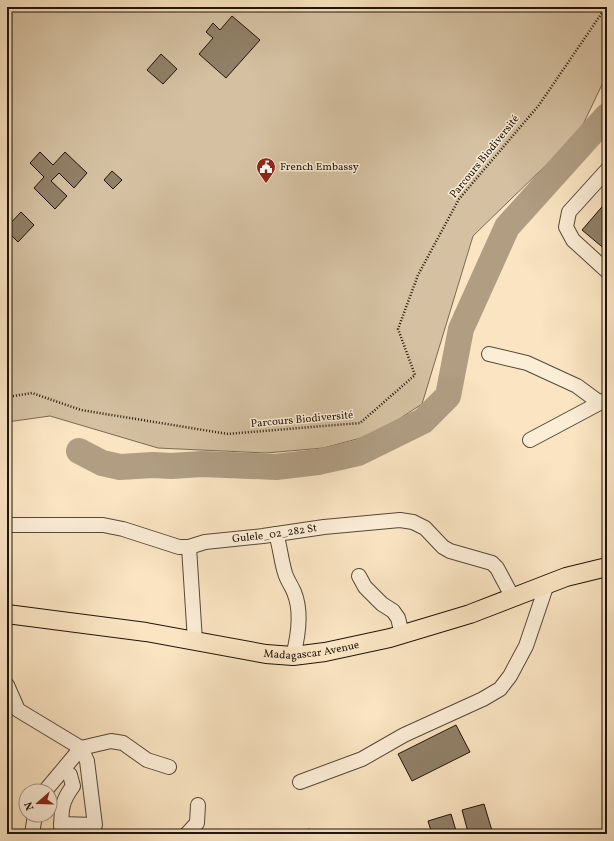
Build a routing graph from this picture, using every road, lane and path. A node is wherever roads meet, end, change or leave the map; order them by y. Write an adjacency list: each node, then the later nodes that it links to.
1 (606, 7): 5 (path, Parcours Biodiversité)
2 (607, 170): 3 (street)
3 (607, 271)
4 (489, 354): 6 (street)
5 (7, 397)
6 (604, 401): 7 (street)
7 (530, 440)
8 (7, 525): 10 (street, Gulele_02_282 St)
9 (276, 534): 10 (street, Gulele_02_282 St); 14 (street, Gulele_02_282 St); 18 (street)
10 (189, 547): 17 (street)
11 (607, 567): 13 (main road, Madagascar Avenue)
12 (359, 576): 16 (street)
13 (547, 584): 14 (main road, Madagascar Avenue); 23 (street)
14 (513, 598): 16 (main road, Madagascar Avenue)
15 (7, 614): 17 (main road, Madagascar Avenue)
16 (402, 634): 18 (main road, Madagascar Avenue)
17 (195, 641): 18 (main road, Madagascar Avenue)
18 (293, 656)
19 (7, 685): 20 (street)
20 (81, 748): 21 (street); 22 (street); 27 (street)
21 (169, 767)
22 (64, 770): 24 (street); 27 (street)
23 (300, 782)
24 (52, 783)
25 (198, 805): 29 (street)
26 (34, 823): 28 (street)
27 (61, 829)
28 (32, 834)
29 (187, 834)

